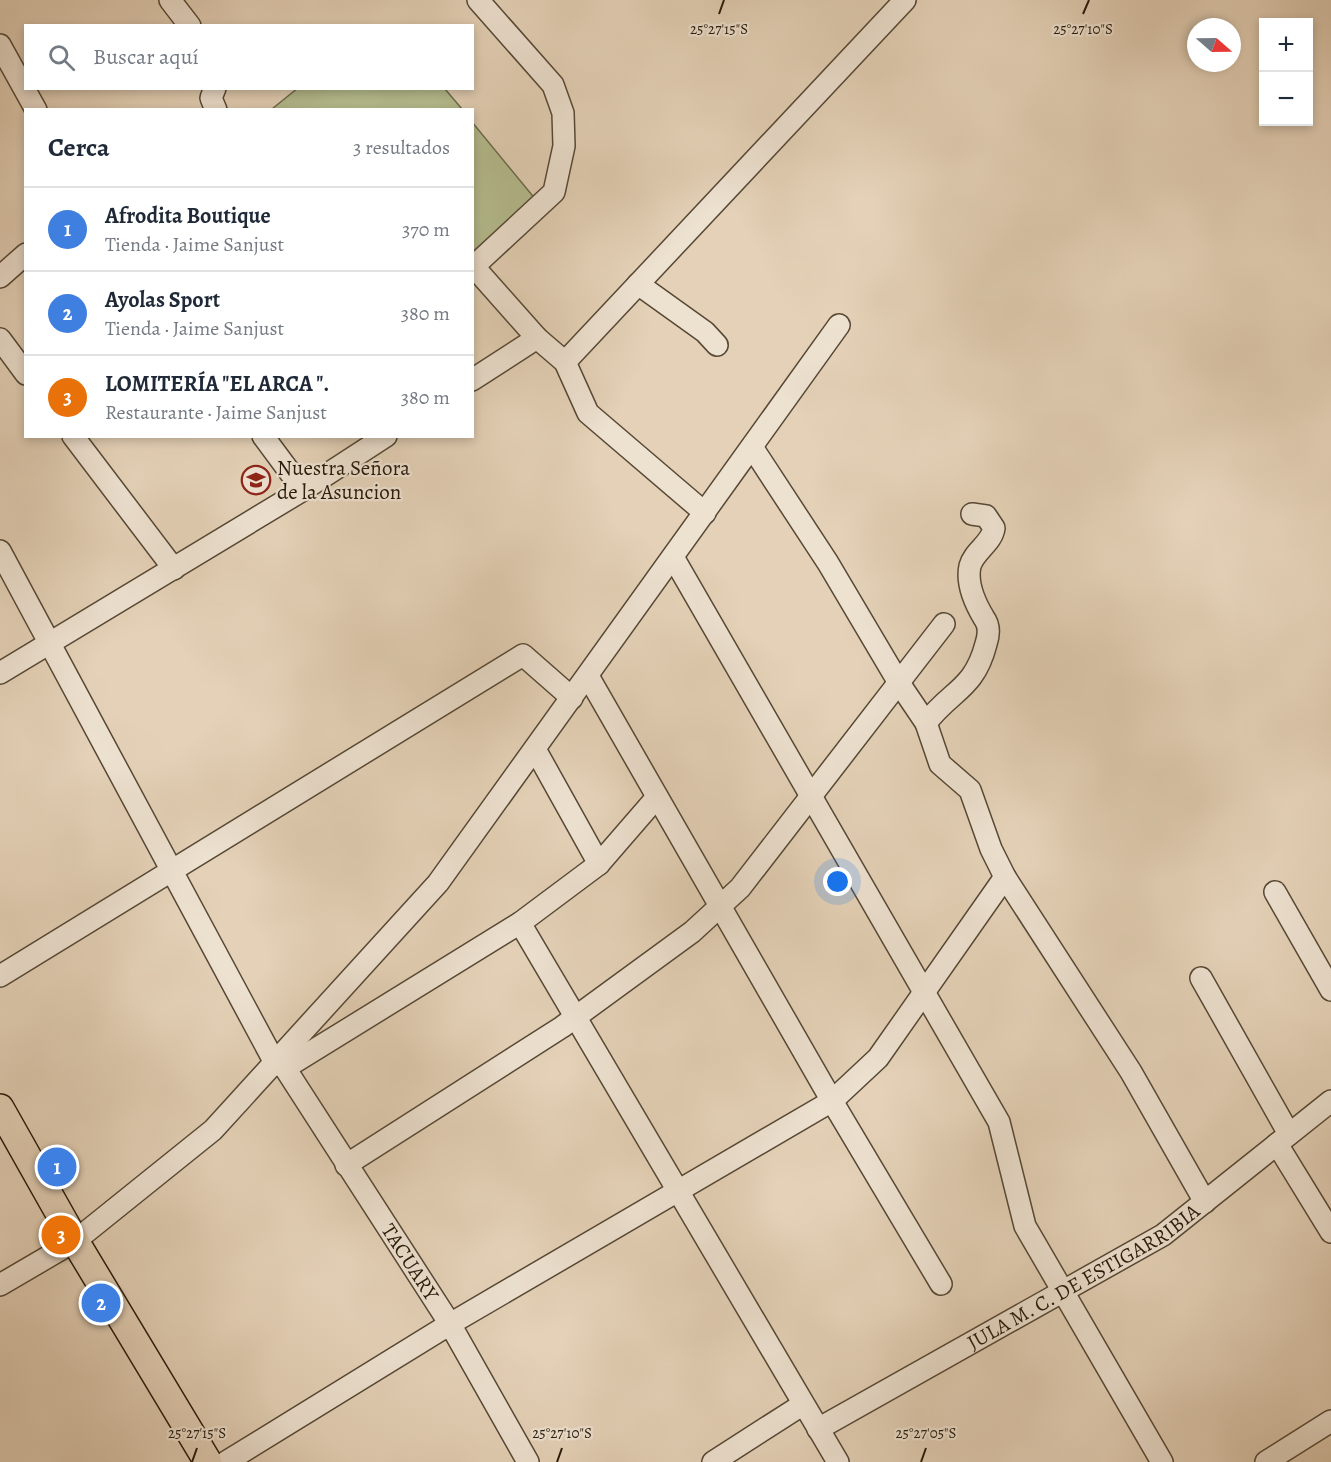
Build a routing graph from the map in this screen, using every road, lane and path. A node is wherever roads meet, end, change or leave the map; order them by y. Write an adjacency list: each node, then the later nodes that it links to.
1 (170, 0): 4 (street)
2 (478, 0): 10 (street)
3 (905, 0): 13 (street)
4 (188, 24)
5 (1, 49): 6 (street)
6 (24, 89)
7 (25, 90): 8 (street)
8 (35, 108)
9 (24, 256): 12 (street)
10 (474, 267)
11 (474, 269): 15 (street)
12 (0, 277)
13 (638, 284): 17 (street); 18 (street)
14 (839, 325): 24 (street)
15 (537, 338): 18 (street); 20 (street)
16 (0, 339): 19 (street)
17 (717, 345)
18 (565, 362): 26 (street)
19 (13, 368)
20 (474, 379)
21 (75, 438): 30 (street)
22 (264, 438): 25 (street)
23 (383, 438): 25 (street)
24 (752, 447): 26 (street); 35 (street)
25 (303, 490): 30 (street)
26 (705, 513): 29 (street)
27 (972, 514): 37 (street)
28 (0, 551): 32 (street, TACUARY)
29 (673, 557): 34 (street); 39 (street)
30 (174, 569): 32 (street)
31 (944, 624): 35 (street)
32 (51, 643): 33 (street); 42 (street, TACUARY)
33 (0, 673)
34 (588, 676): 36 (street); 40 (street)
35 (899, 683): 37 (street); 39 (street)
36 (572, 698): 38 (street); 42 (street)
37 (926, 723): 43 (street)
38 (535, 749): 41 (street); 52 (street)
39 (813, 796): 45 (street); 50 (street)
40 (657, 797): 41 (street); 45 (street)
41 (599, 864): 46 (street)
42 (172, 872): 47 (street); 52 (street, TACUARY)
43 (1005, 877): 50 (street); 59 (street)
44 (1275, 892): 49 (street)
45 (720, 907): 51 (street); 53 (street)
46 (520, 923): 51 (street); 52 (street)
47 (0, 976)
48 (1201, 978): 56 (street)
49 (1331, 990)
50 (923, 993): 53 (street); 64 (street)
51 (575, 1018): 57 (street); 58 (street)
52 (279, 1065): 57 (street, TACUARY); 61 (street)
53 (831, 1101): 58 (street); 62 (street)
54 (1331, 1101): 56 (street, JULA M. C. DE ESTIGARRIBIA)
55 (0, 1108): 61 (main road)
56 (1283, 1139): 59 (street, JULA M. C. DE ESTIGARRIBIA); 60 (street)
57 (346, 1165): 65 (street, TACUARY)
58 (679, 1192): 65 (street); 66 (street)
59 (1205, 1202): 64 (street, JULA M. C. DE ESTIGARRIBIA)
60 (1331, 1232)
61 (75, 1241): 63 (street); 69 (main road)
62 (941, 1284)
63 (0, 1285)
64 (1065, 1291): 68 (street, JULA M. C. DE ESTIGARRIBIA); 74 (street)
65 (450, 1324): 70 (street); 71 (street, TACUARY)
66 (802, 1405): 68 (street); 72 (street)
67 (1331, 1421): 75 (street)
68 (818, 1429): 73 (street)
69 (208, 1462)
70 (226, 1462)
71 (528, 1462)
72 (713, 1462)
73 (838, 1462)
74 (1162, 1462)
75 (1266, 1462)

